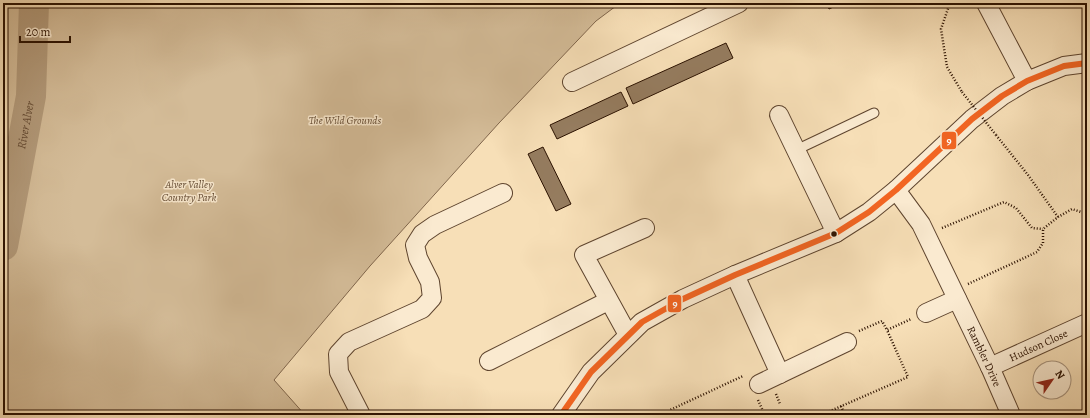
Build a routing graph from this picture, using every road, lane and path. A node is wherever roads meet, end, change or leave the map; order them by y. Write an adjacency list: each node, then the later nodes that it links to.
1 (739, 3): 6 (street)
2 (950, 3): 13 (path, bridge)
3 (986, 3): 5 (street)
4 (1087, 63): 5 (street)
5 (1027, 81): 10 (street)
6 (572, 82)
7 (874, 113): 9 (lane)
8 (779, 115): 9 (street)
9 (796, 150): 16 (street)
10 (896, 190): 16 (street); 17 (street, Rambler Drive)
11 (503, 193): 32 (street)
12 (1087, 214): 13 (path)
13 (1058, 217): 15 (path)
14 (645, 228): 20 (street)
15 (1043, 229): 17 (path); 19 (path)
16 (836, 233): 18 (street)
17 (926, 235): 19 (street, Rambler Drive)
18 (735, 275): 24 (street); 28 (street)
19 (955, 295): 21 (street); 27 (street, Rambler Drive)
20 (608, 301): 24 (street); 26 (street)
21 (926, 312): 23 (path)
22 (1087, 323): 27 (street, Hudson Close)
23 (887, 330): 25 (path); 30 (path)
24 (628, 335): 33 (street)
25 (847, 342): 28 (street)
26 (489, 361)
27 (990, 367): 38 (street, Rambler Drive)
28 (780, 374): 29 (street)
29 (753, 379): 31 (path)
30 (841, 406): 36 (path); 37 (path)
31 (670, 410): 34 (path); 35 (path)
32 (361, 415)
33 (560, 415)
34 (663, 415)
35 (672, 415)
36 (821, 415)
37 (845, 415)
38 (1011, 415)

